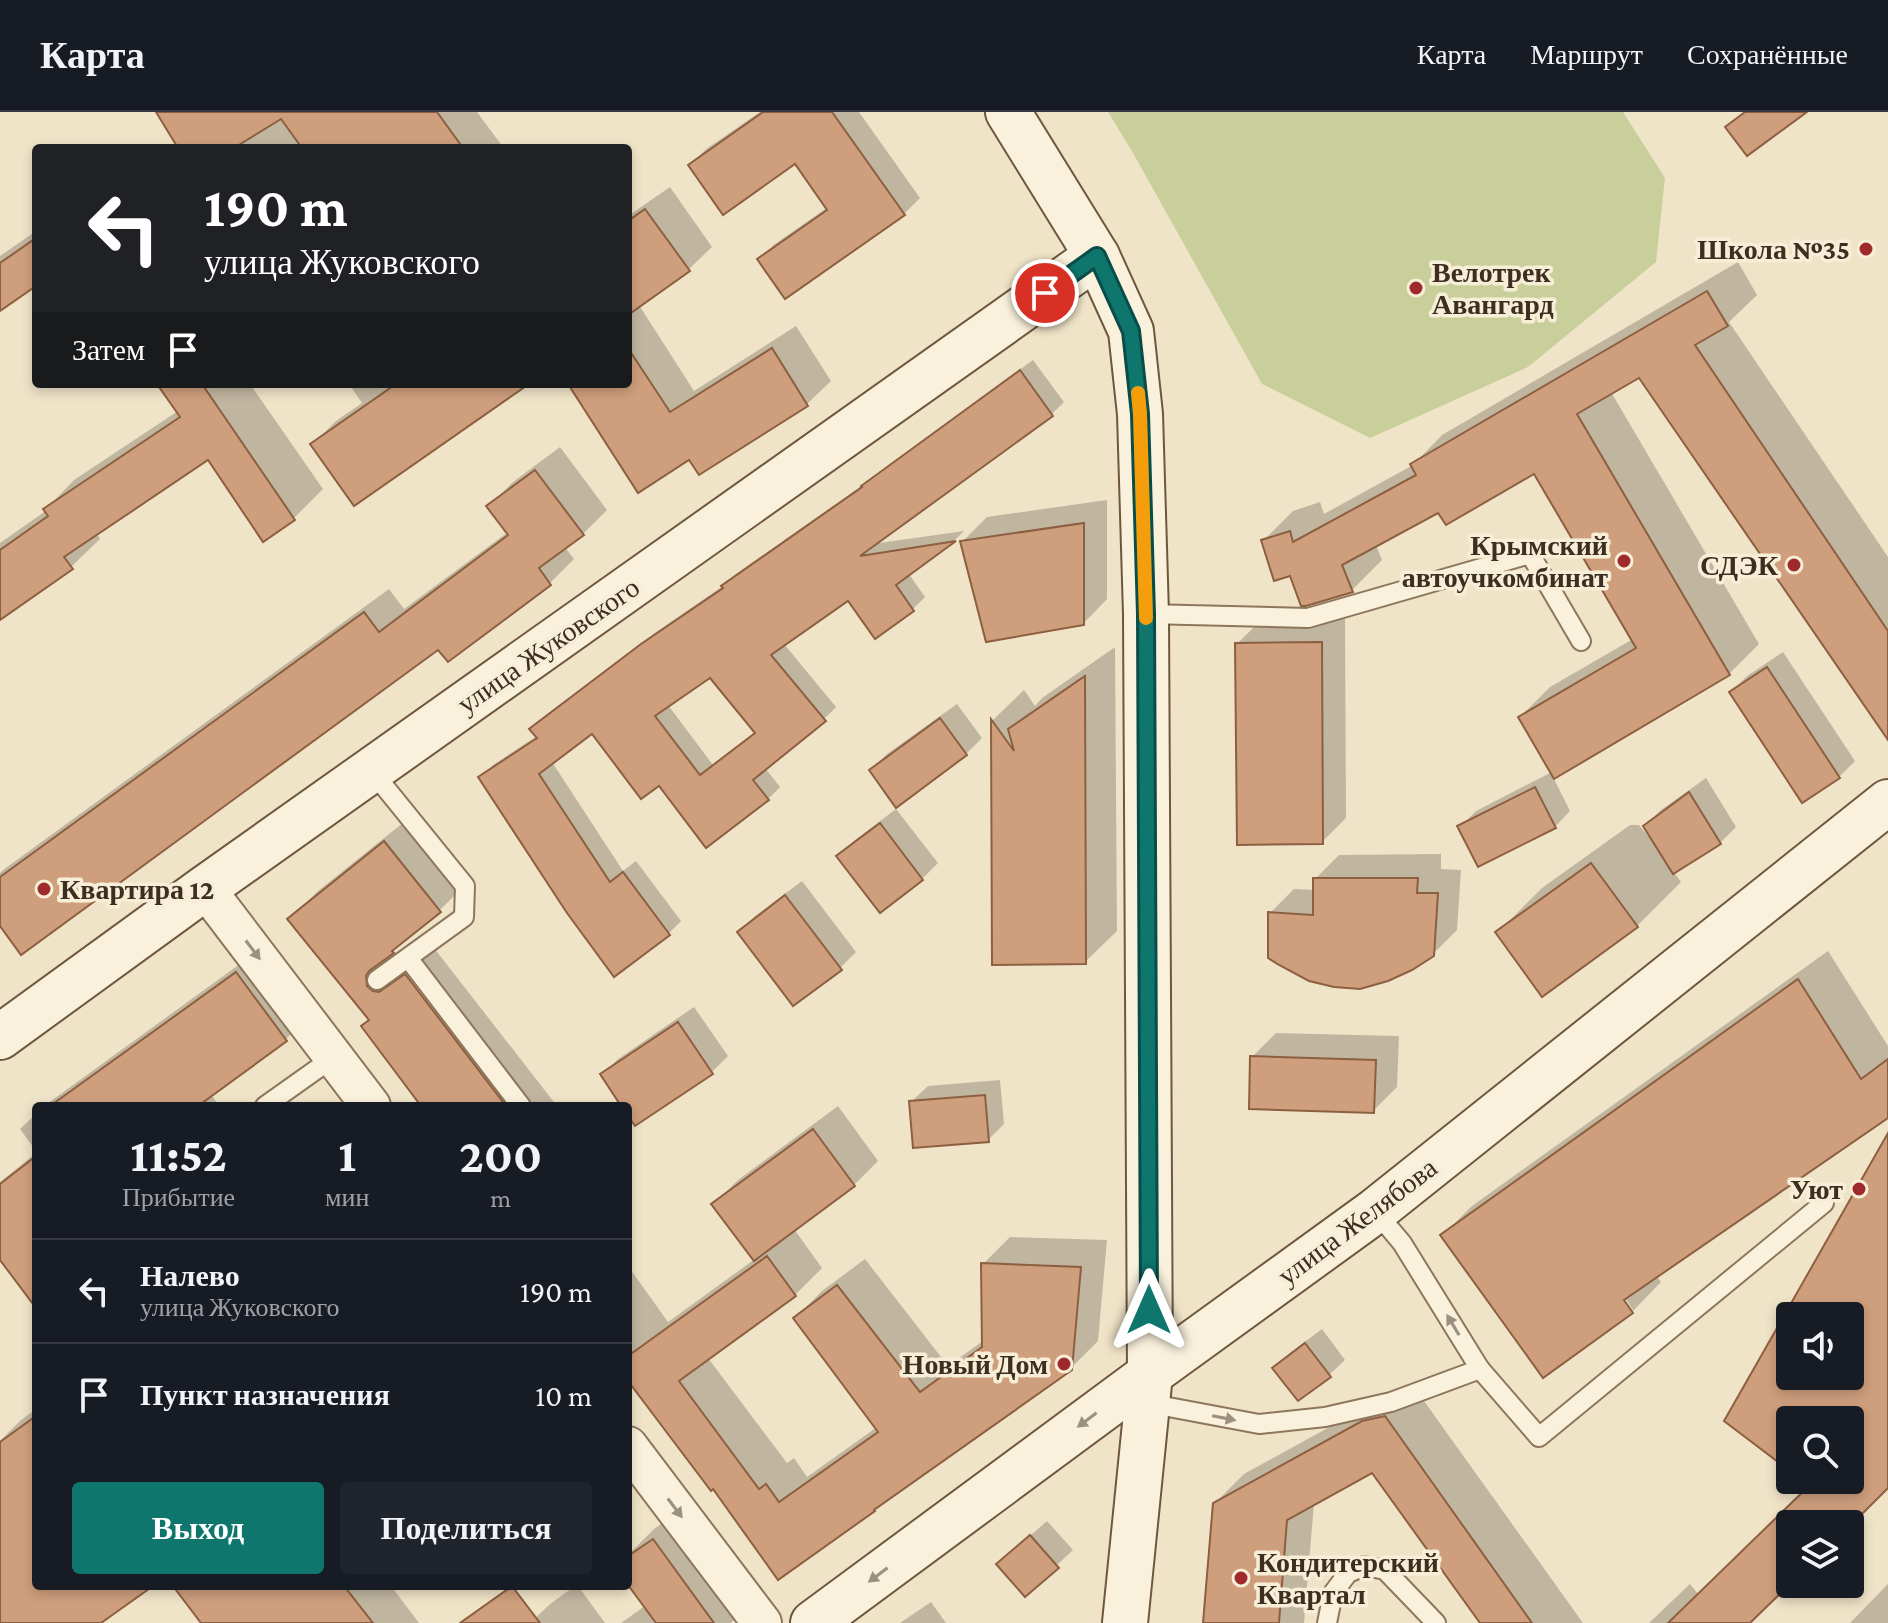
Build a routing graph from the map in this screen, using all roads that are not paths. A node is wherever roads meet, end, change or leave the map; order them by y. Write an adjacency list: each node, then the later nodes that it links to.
1 (1008, 112): 2 (main road)
2 (1097, 256): 3 (main road); 5 (main road, улица Жуковского)
3 (1146, 614): 4 (lane); 18 (main road)
4 (1581, 641)
5 (371, 770): 7 (main road, улица Жуковского); 8 (lane)
6 (1888, 802): 16 (main road, улица Желябова)
7 (205, 888): 10 (main road, улица Жуковского); 11 (street, one-way to 11)
8 (408, 958): 9 (lane); 14 (lane)
9 (377, 980)
10 (4, 1026)
11 (334, 1057): 12 (lane); 13 (street)
12 (271, 1102)
13 (368, 1102)
14 (518, 1102)
15 (1824, 1203): 17 (lane)
16 (1375, 1211): 17 (lane, one-way to 16); 18 (main road, улица Желябова)
17 (1480, 1369): 18 (lane, one-way to 17)
18 (1148, 1388): 21 (main road, улица Желябова, one-way to 21); 22 (main road)
19 (632, 1451): 20 (street, one-way to 20)
20 (762, 1623)
21 (813, 1623)
22 (1125, 1623)
23 (1327, 1623): 24 (lane)
24 (1436, 1623)

